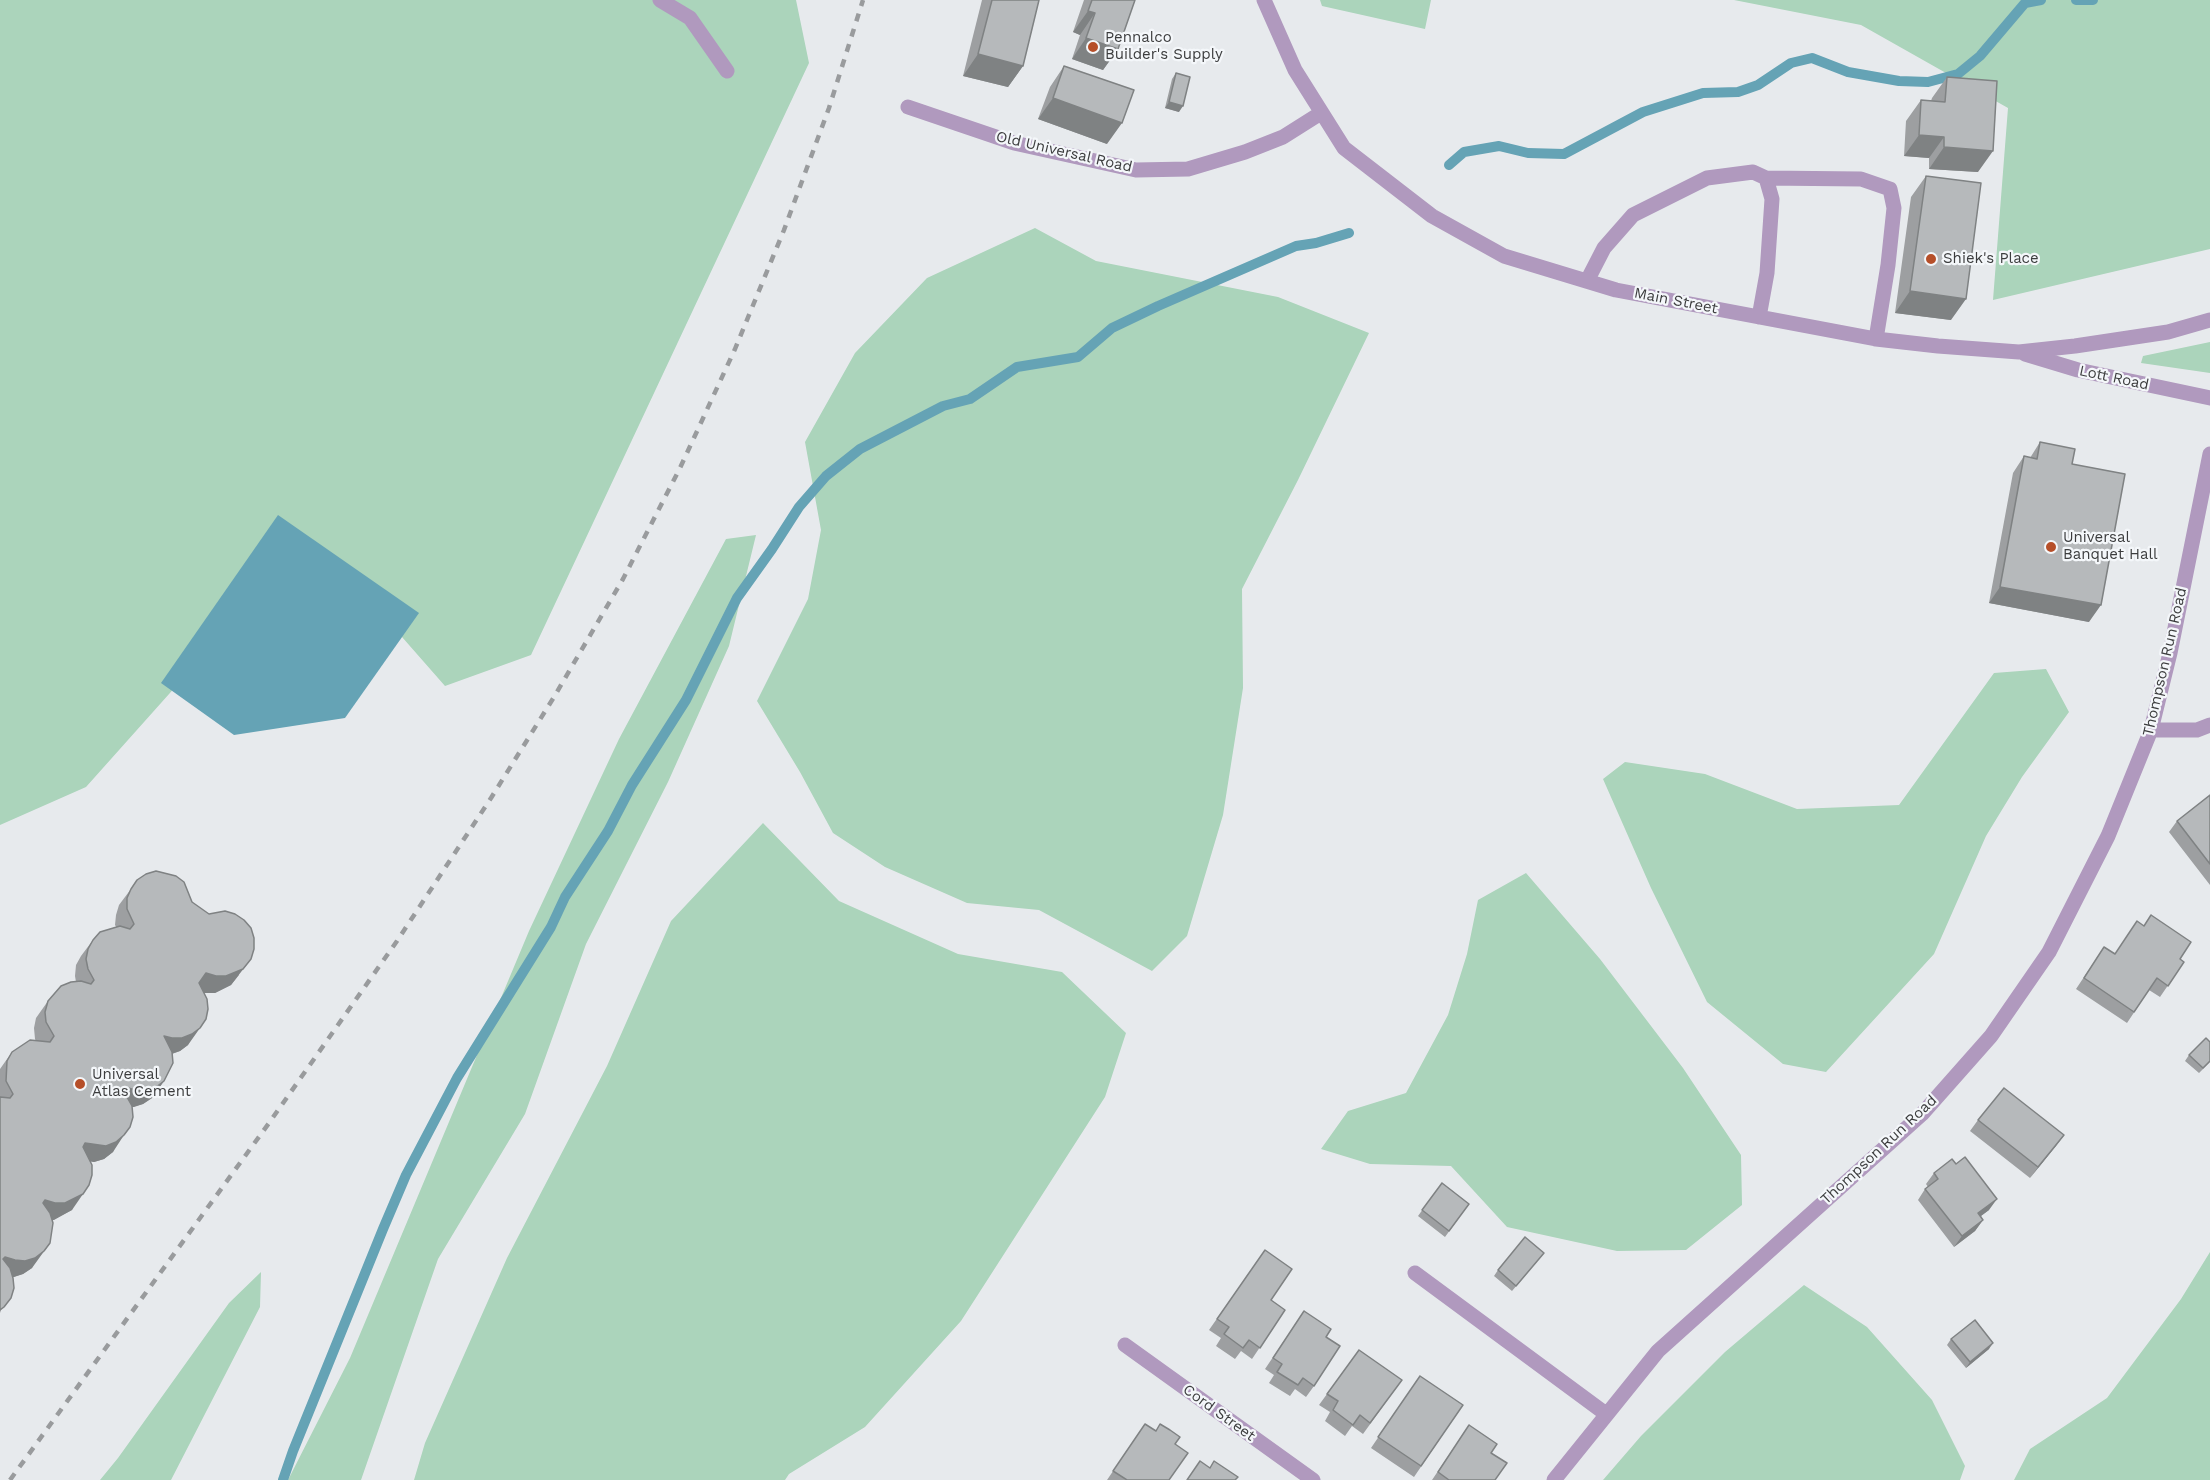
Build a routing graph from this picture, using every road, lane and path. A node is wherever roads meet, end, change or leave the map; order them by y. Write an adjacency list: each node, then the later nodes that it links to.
1 (660, 0): 3 (street)
2 (1264, 0): 5 (street, Main Street)
3 (727, 71)
4 (908, 107): 5 (street, Old Universal Road)
5 (1321, 113): 7 (street, Main Street)
6 (1766, 178): 7 (street); 8 (street); 10 (street)
7 (1587, 280): 8 (street, Main Street)
8 (1758, 317): 10 (street, Main Street)
9 (2210, 320): 11 (street, Main Street)
10 (1876, 339): 11 (street, Main Street)
11 (2019, 352): 12 (street, Lott Road)
12 (2210, 398)
13 (2210, 454): 15 (street, Thompson Run Road)
14 (2210, 725): 15 (street)
15 (2151, 730): 18 (street, Thompson Run Road)
16 (1415, 1273): 18 (street)
17 (1125, 1346): 19 (street, Cord Street)
18 (1606, 1414): 20 (street, Thompson Run Road)
19 (1313, 1480)
20 (1554, 1480)

